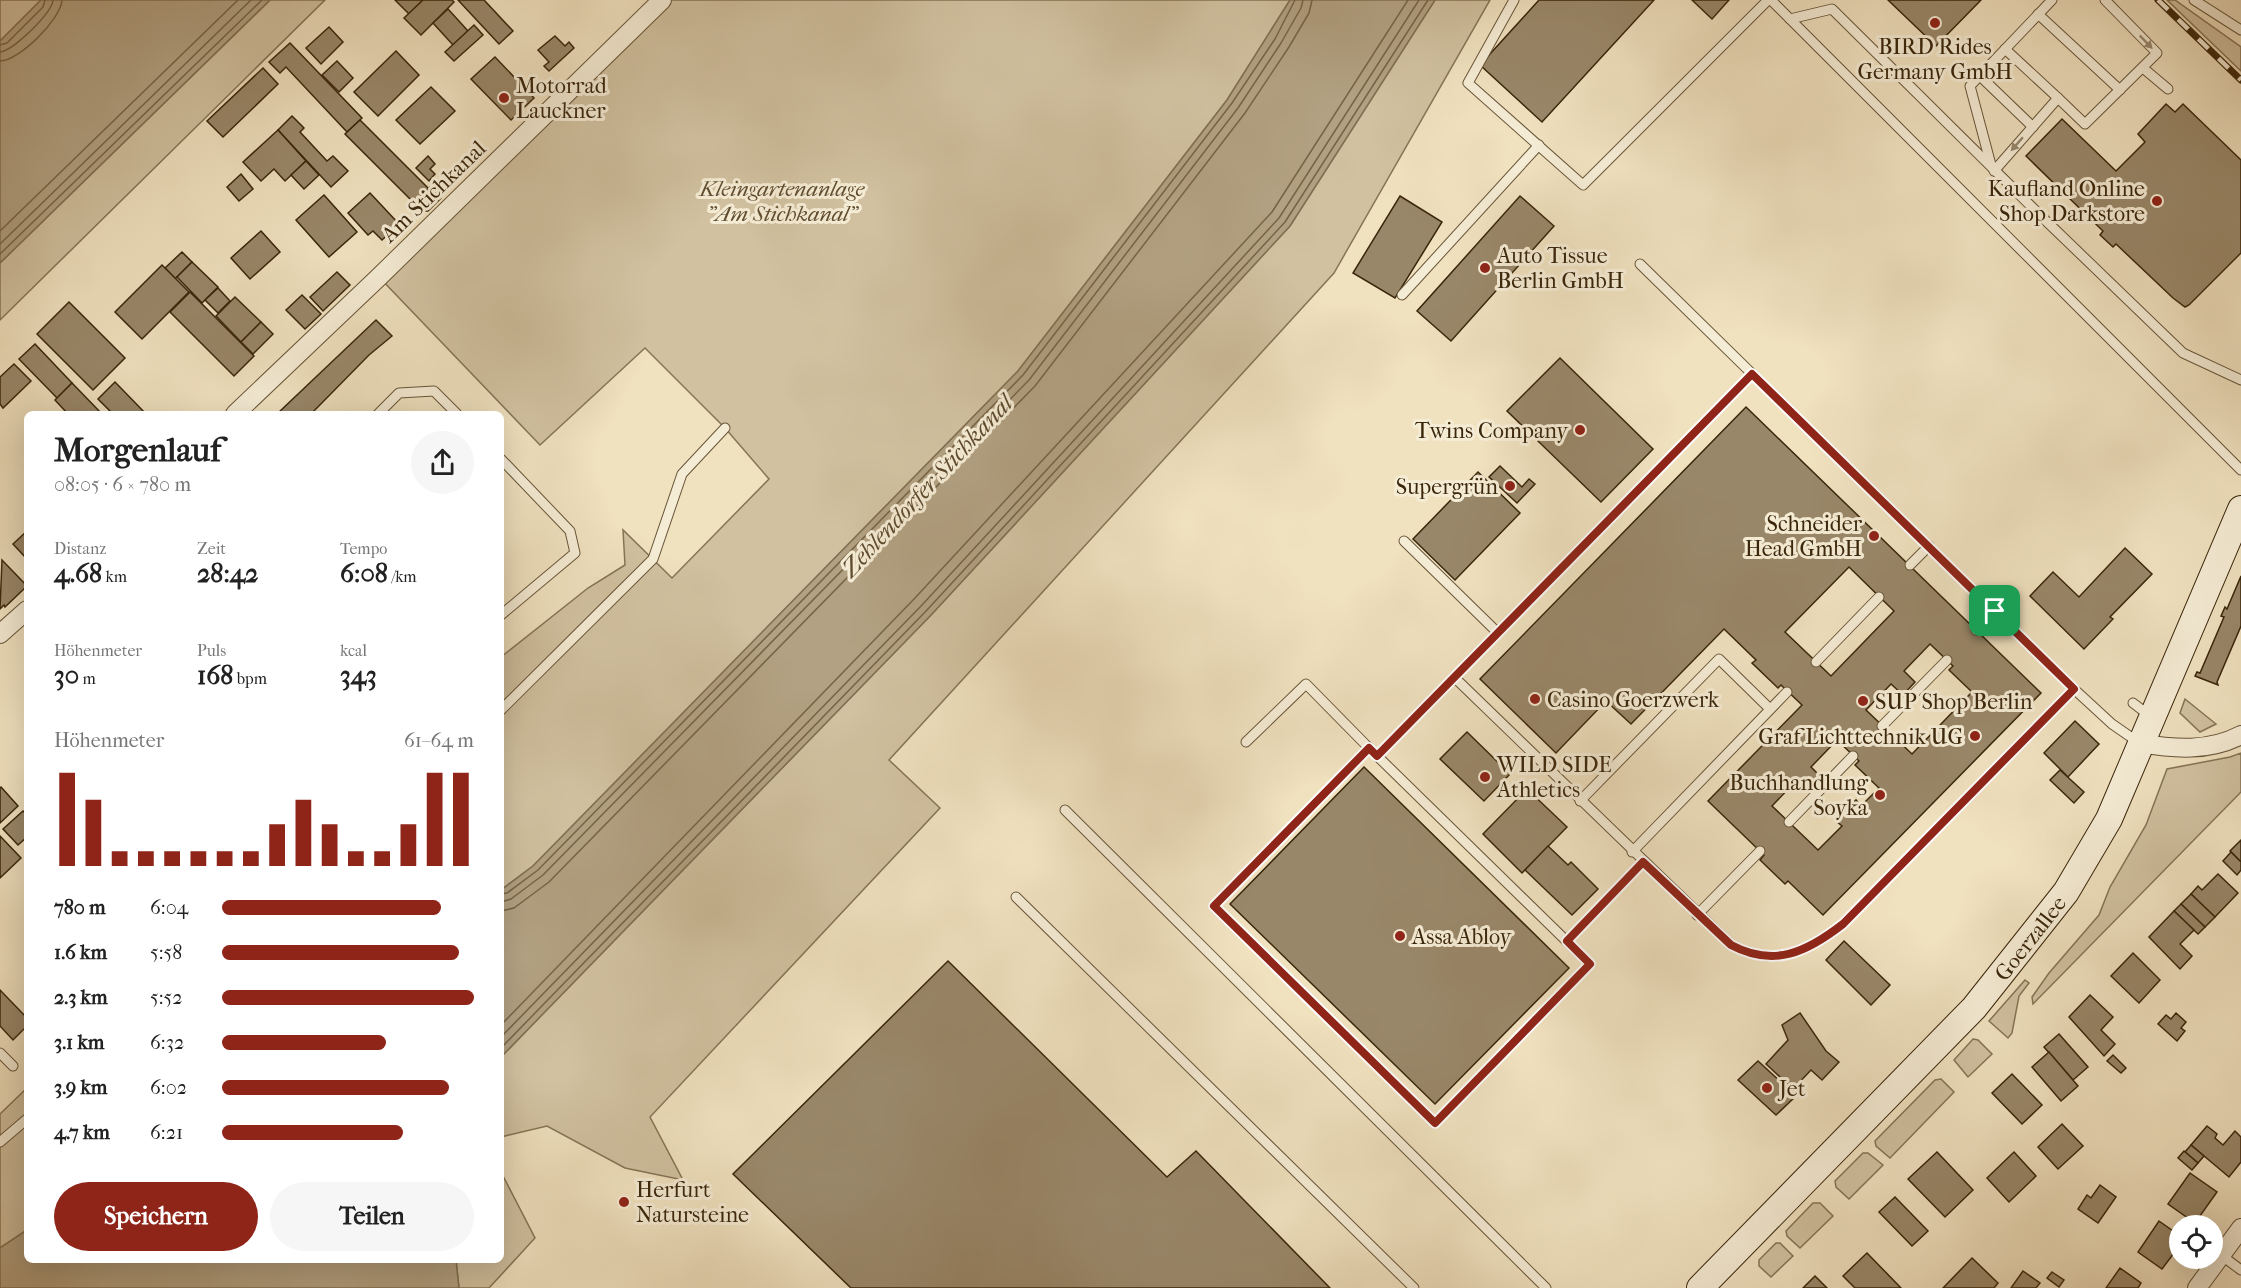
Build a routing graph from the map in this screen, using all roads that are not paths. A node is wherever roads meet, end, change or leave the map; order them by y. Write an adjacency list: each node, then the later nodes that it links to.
1 (662, 0): 23 (street, Am Stichkanal)
2 (1514, 0): 17 (lane)
3 (1770, 0): 8 (lane); 17 (lane)
4 (2052, 0): 7 (lane)
5 (2105, 0): 11 (lane, one-way to 11)
6 (2194, 0): 9 (lane)
7 (2038, 14): 10 (lane); 14 (lane)
8 (1790, 19): 18 (lane); 28 (lane)
9 (2241, 30)
10 (2005, 49): 12 (lane); 15 (lane)
11 (2143, 68): 13 (lane); 14 (lane)
12 (1980, 76): 16 (lane); 18 (lane)
13 (2168, 89)
14 (2120, 90): 15 (lane)
15 (2058, 98): 16 (lane)
16 (2033, 127): 18 (lane, one-way to 18)
17 (1539, 145): 20 (lane)
18 (1993, 169): 22 (lane)
19 (1640, 264): 21 (lane)
20 (1402, 295)
21 (1752, 374): 31 (lane); 38 (lane)
22 (2241, 380)
23 (238, 411)
24 (381, 411): 25 (lane)
25 (454, 411)
26 (725, 428): 45 (lane)
27 (504, 462): 35 (lane)
28 (2241, 470)
29 (2241, 509): 50 (main road, Goerzallee)
30 (1404, 541): 38 (lane)
31 (1929, 546): 32 (lane); 34 (lane)
32 (1910, 565)
33 (1879, 597): 41 (lane)
34 (1995, 611): 37 (lane); 43 (lane)
35 (504, 612)
36 (24, 613): 39 (street)
37 (1976, 630)
38 (1497, 633): 42 (lane)
39 (0, 634)
40 (1947, 660): 47 (lane)
41 (1816, 662)
42 (1454, 677): 52 (lane); 54 (lane)
43 (2074, 689): 50 (lane); 61 (lane)
44 (1787, 692): 46 (lane)
45 (504, 707)
46 (1770, 709): 54 (lane); 58 (lane)
47 (1882, 726)
48 (2241, 735): 50 (street)
49 (1246, 742): 51 (lane)
50 (2139, 743): 74 (main road, Goerzallee)
51 (1369, 748): 52 (lane); 62 (lane)
52 (1377, 756): 62 (lane)
53 (1853, 756): 56 (lane)
54 (1580, 801): 58 (lane)
55 (1065, 810): 73 (lane)
56 (1789, 822)
57 (1760, 851): 61 (lane)
58 (1632, 852): 59 (lane)
59 (1643, 862): 61 (lane); 62 (lane)
60 (1016, 897): 72 (lane)
61 (1698, 915)
62 (1567, 941)
63 (0, 1053): 64 (lane)
64 (13, 1066)
65 (24, 1122): 66 (lane)
66 (0, 1143)
67 (2241, 1228): 68 (street)
68 (2223, 1252)
69 (2223, 1256): 71 (lane)
70 (2211, 1269): 75 (street)
71 (2241, 1270)
72 (1414, 1288)
73 (1546, 1288)
74 (1700, 1288)
75 (2197, 1288)

